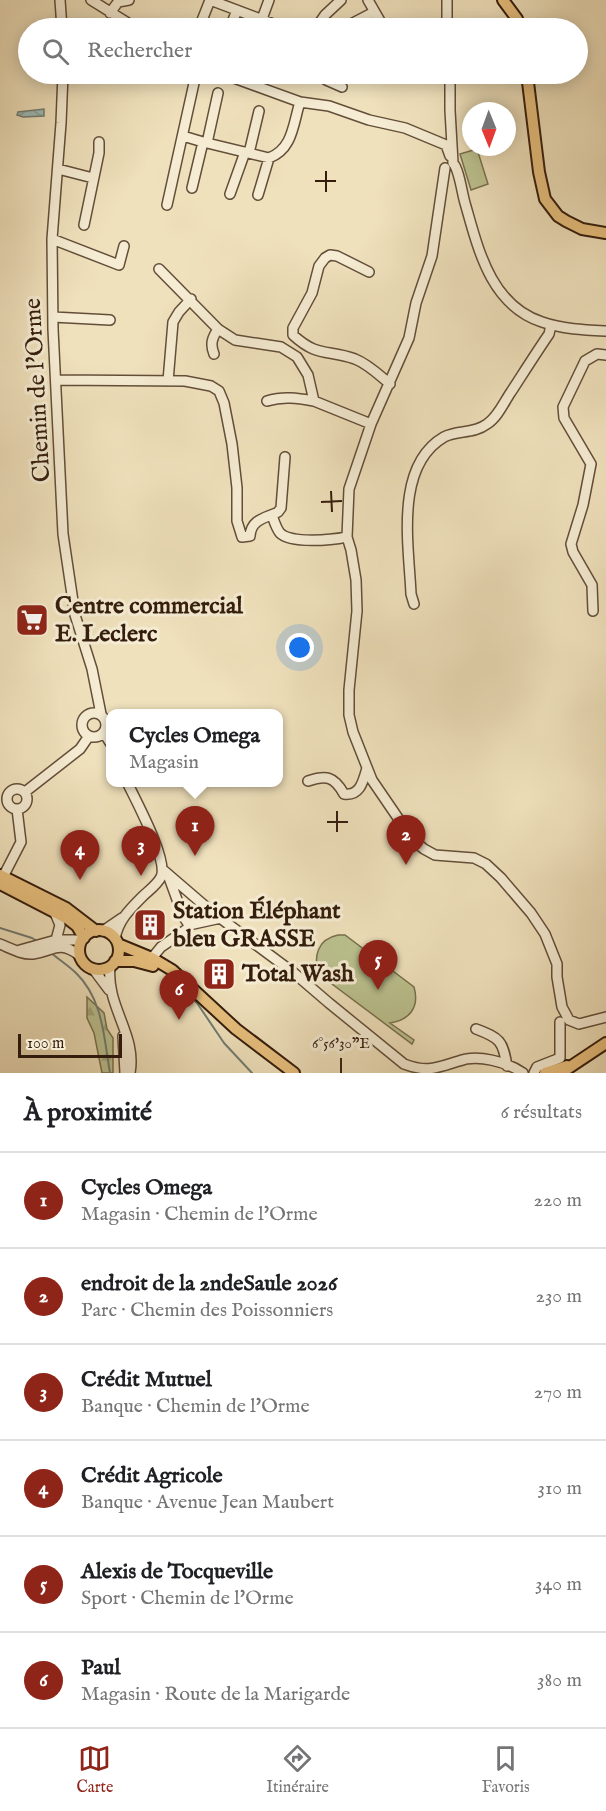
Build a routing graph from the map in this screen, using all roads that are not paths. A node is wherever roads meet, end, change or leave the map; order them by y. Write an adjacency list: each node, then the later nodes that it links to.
1 (91, 0): 13 (street)
2 (129, 0): 10 (street)
3 (210, 0): 11 (street); 16 (street)
4 (269, 0): 19 (street)
5 (342, 0): 20 (street)
6 (368, 0): 12 (street)
7 (447, 0): 23 (street)
8 (503, 0): 24 (main road)
9 (61, 1): 14 (street)
10 (117, 1): 13 (street)
11 (237, 10): 17 (street); 18 (street)
12 (374, 12): 21 (street); 22 (street)
13 (110, 13): 15 (street)
14 (62, 18)
15 (119, 18)
16 (203, 18)
17 (234, 18)
18 (257, 18)
19 (263, 18)
20 (323, 18)
21 (362, 18)
22 (378, 18)
23 (447, 18)
24 (516, 18)
25 (62, 84): 43 (street, Chemin de l'Orme)
26 (194, 84): 36 (street)
27 (251, 84): 33 (street)
28 (335, 84): 31 (street)
29 (450, 84): 34 (street)
30 (528, 84): 50 (main road)
31 (342, 87)
32 (218, 93): 38 (street)
33 (300, 102): 39 (street); 41 (street)
34 (450, 110): 39 (street); 42 (street)
35 (259, 111): 40 (street)
36 (183, 136): 38 (street); 48 (street)
37 (99, 142): 44 (street)
38 (205, 143): 40 (street); 45 (street)
39 (446, 145): 42 (street)
40 (247, 152): 41 (street); 46 (street)
41 (269, 158): 47 (street)
42 (451, 169): 58 (street); 65 (street)
43 (58, 170): 44 (street); 51 (street, Chemin de l'Orme)
44 (93, 178): 49 (street)
45 (192, 188)
46 (230, 194)
47 (258, 195)
48 (166, 205)
49 (84, 225)
50 (606, 233)
51 (52, 238): 52 (street); 56 (street, Chemin de l'Orme)
52 (124, 246)
53 (159, 269): 55 (street)
54 (369, 272): 65 (street)
55 (191, 300): 59 (street); 64 (street)
56 (53, 317): 57 (street); 63 (street, Chemin de l'Orme)
57 (110, 320)
58 (551, 325): 60 (street); 72 (street)
59 (218, 329): 61 (street); 67 (street)
60 (606, 331)
61 (214, 354)
62 (606, 355): 73 (street)
63 (56, 380): 64 (street); 74 (street, Chemin de l'Orme)
64 (168, 381): 70 (street)
65 (390, 384): 68 (street)
66 (267, 401): 67 (street)
67 (314, 401): 68 (street)
68 (371, 424): 71 (street)
69 (285, 457): 70 (street)
70 (272, 515): 71 (street)
71 (347, 537): 80 (street)
72 (414, 604)
73 (593, 611)
74 (97, 713): 75 (street); 79 (street)
75 (106, 723)
76 (106, 727): 77 (street)
77 (104, 732): 78 (street); 79 (street)
78 (106, 735)
79 (89, 736): 83 (street)
80 (366, 768): 81 (street); 104 (street)
81 (308, 781)
82 (129, 787): 85 (street)
83 (25, 792): 84 (street); 84 (street)
84 (17, 809): 86 (street)
85 (165, 871): 87 (street); 88 (street)
86 (1, 879): 89 (main road); 93 (main road)
87 (155, 885): 88 (street); 90 (street)
88 (176, 885): 91 (street); 92 (street)
89 (55, 913): 94 (main road); 96 (street)
90 (124, 917): 93 (street); 95 (street)
91 (221, 918): 92 (street); 109 (street)
92 (189, 926): 99 (street)
93 (99, 931): 94 (main road); 95 (main road)
94 (83, 939): 96 (street); 98 (main road)
95 (116, 942): 99 (main road); 100 (main road)
96 (53, 943): 97 (street); 98 (street)
97 (0, 944)
98 (79, 955): 101 (main road)
99 (152, 958): 102 (main road)
100 (112, 964): 101 (main road); 102 (main road); 103 (street)
101 (94, 970): 103 (street)
102 (192, 988): 113 (main road)
103 (111, 992): 106 (street)
104 (606, 1017)
105 (560, 1022): 115 (street)
106 (122, 1025): 111 (street); 112 (street)
107 (476, 1029): 109 (street)
108 (606, 1043): 110 (main road)
109 (507, 1066): 114 (street)
110 (566, 1070): 116 (main road)
111 (124, 1073)
112 (130, 1073)
113 (294, 1073)
114 (523, 1073)
115 (534, 1073)
116 (545, 1073)

